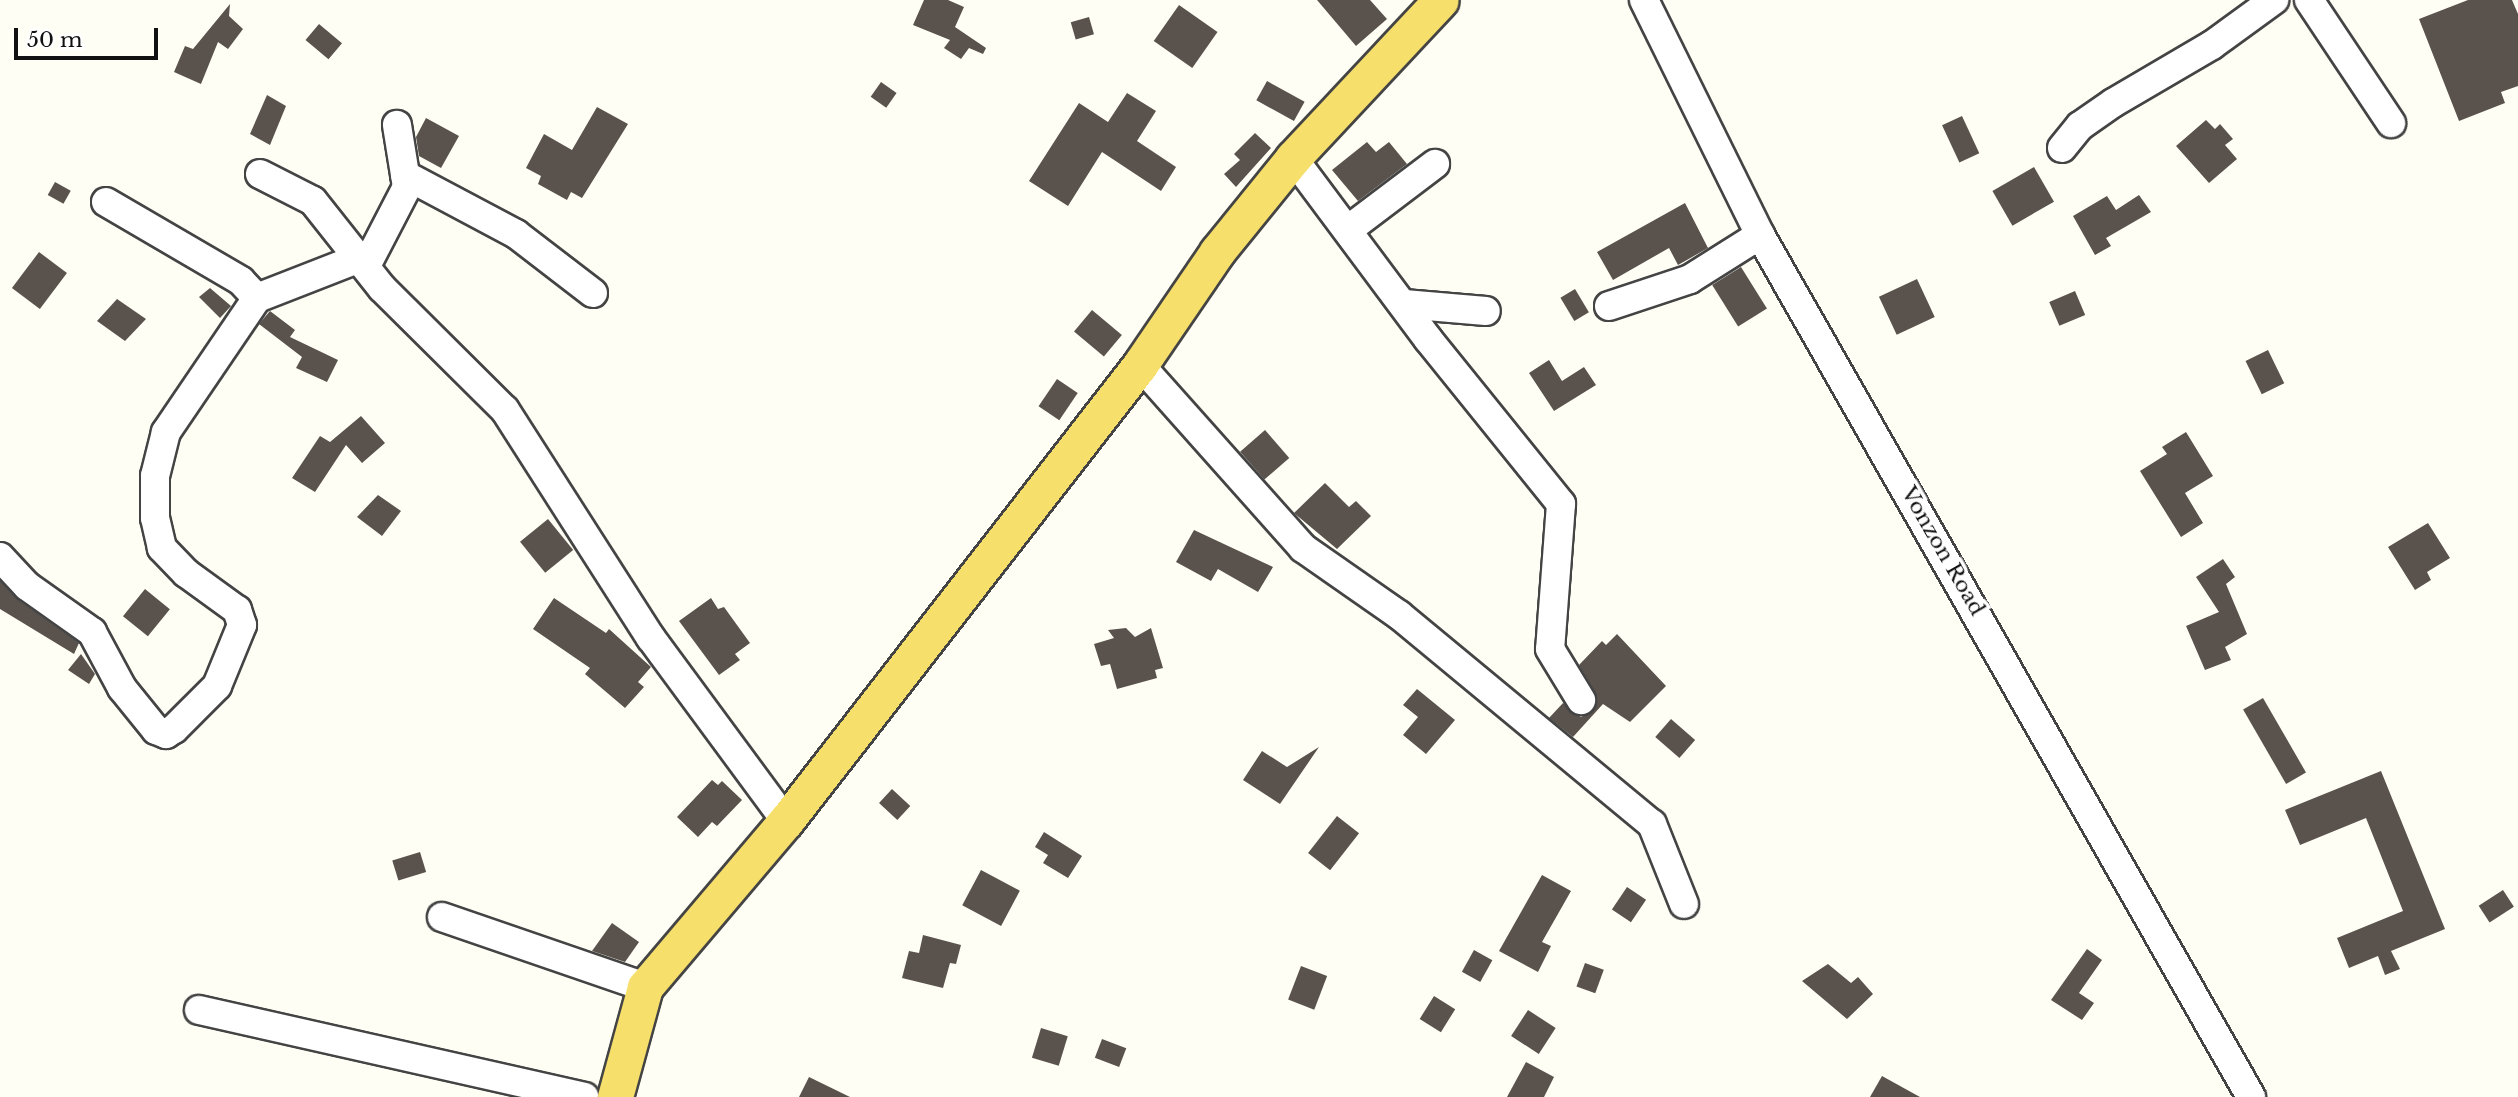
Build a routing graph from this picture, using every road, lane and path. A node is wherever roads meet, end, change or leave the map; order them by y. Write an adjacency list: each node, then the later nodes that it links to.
1 (1441, 0): 8 (main road)
2 (1644, 0): 14 (street, Vonzon Road)
3 (2274, 0): 7 (street)
4 (2309, 0): 5 (street)
5 (2391, 123)
6 (397, 125): 11 (street)
7 (2062, 148)
8 (1293, 158): 13 (street); 21 (main road)
9 (1435, 164): 13 (street)
10 (260, 174): 15 (street)
11 (405, 175): 15 (street); 16 (street)
12 (106, 202): 17 (street)
13 (1349, 229): 18 (street)
14 (1760, 235): 19 (street); 31 (street, Vonzon Road)
15 (364, 262): 17 (street); 24 (street)
16 (593, 293)
17 (257, 298): 22 (street)
18 (1404, 304): 20 (street); 23 (street)
19 (1609, 306)
20 (1486, 311)
21 (1140, 365): 24 (main road); 25 (street)
22 (0, 557)
23 (1581, 700)
24 (786, 821): 27 (main road)
25 (1684, 904)
26 (442, 917): 27 (street)
27 (645, 987): 30 (main road)
28 (199, 1010): 29 (street)
29 (584, 1097)
30 (615, 1097)
31 (2251, 1097)

